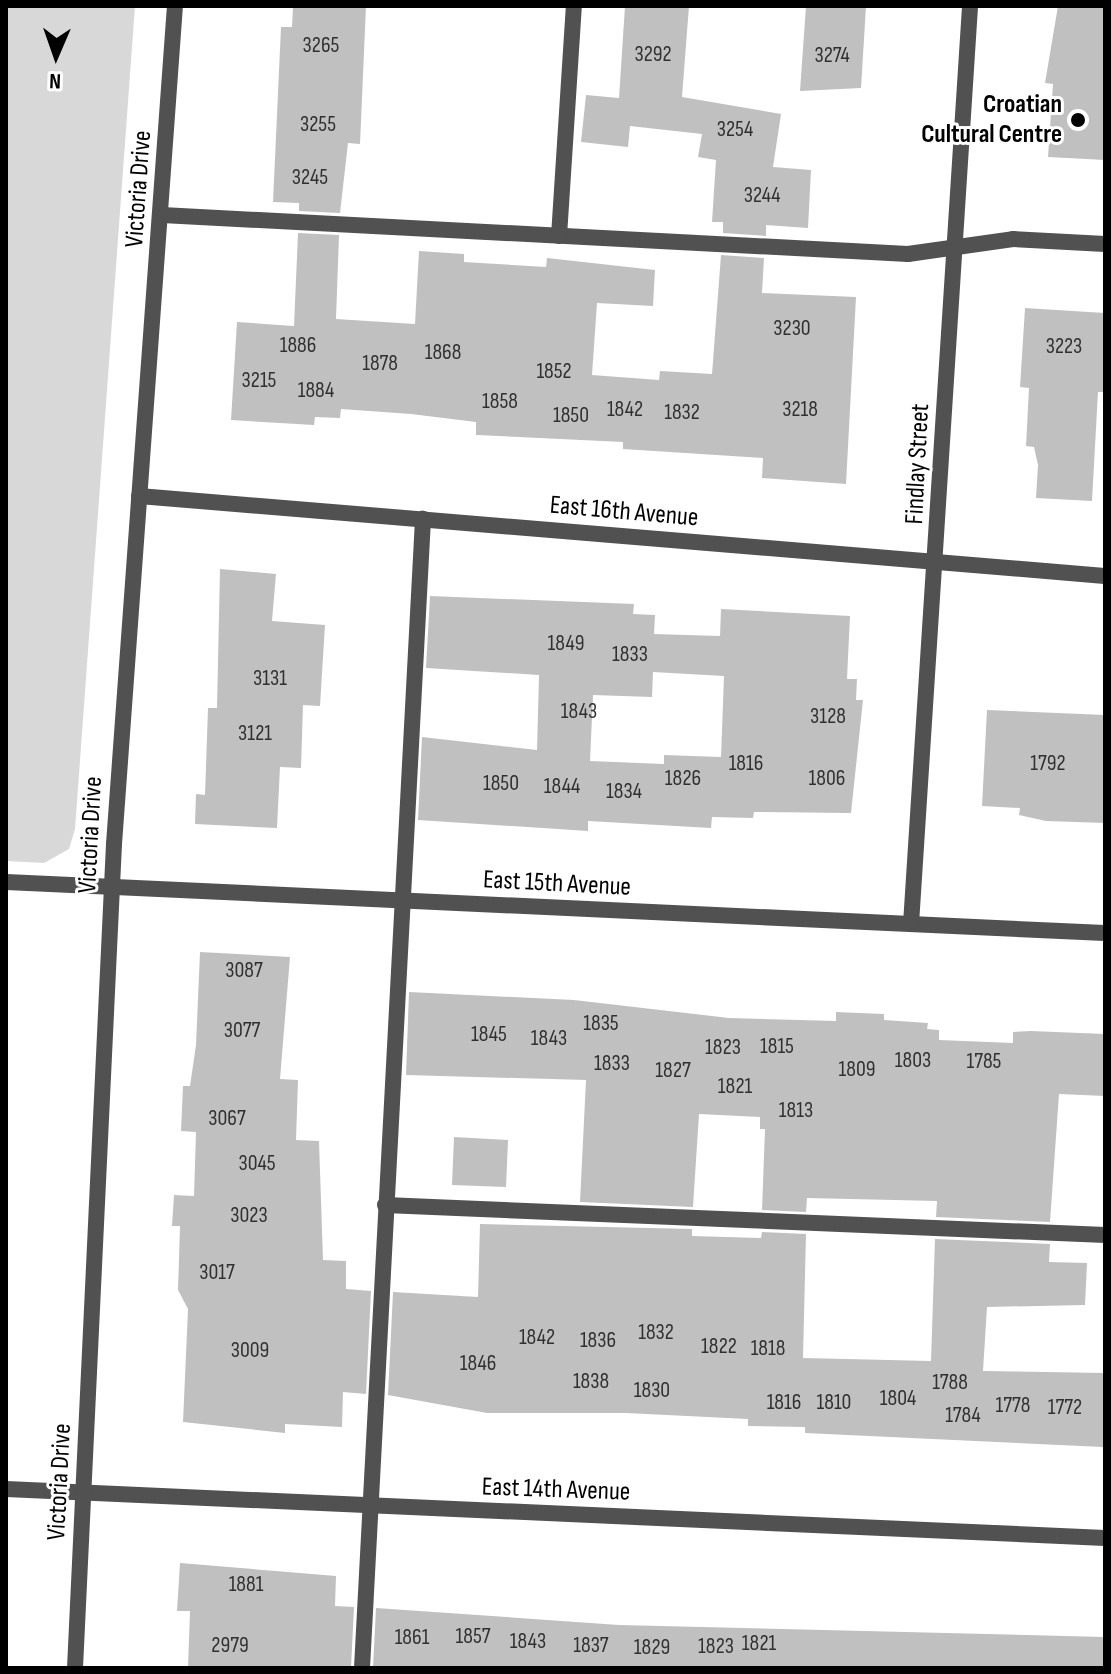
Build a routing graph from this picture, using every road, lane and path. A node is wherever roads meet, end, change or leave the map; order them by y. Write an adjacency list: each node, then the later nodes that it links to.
1 (175, 6): 4 (street, Victoria Drive)
2 (574, 6): 5 (street)
3 (970, 6): 7 (street, Findlay Street)
4 (162, 215): 5 (street); 8 (street, Victoria Drive)
5 (559, 236): 7 (street)
6 (1105, 244): 7 (street)
7 (955, 248): 10 (street, Findlay Street)
8 (139, 496): 9 (street, East 16th Avenue); 13 (street, Victoria Drive)
9 (423, 519): 10 (street, East 16th Avenue); 14 (street)
10 (936, 562): 11 (street, East 16th Avenue); 15 (street, Findlay Street)
11 (1105, 576)
12 (6, 882): 13 (street, East 15th Avenue)
13 (112, 886): 14 (street, East 15th Avenue); 20 (street, Victoria Drive)
14 (401, 901): 15 (street, East 15th Avenue); 17 (street)
15 (911, 924): 16 (street, East 15th Avenue)
16 (1105, 933)
17 (385, 1205): 18 (street); 21 (street)
18 (1105, 1235)
19 (6, 1489): 20 (street, East 14th Avenue)
20 (83, 1493): 21 (street, East 14th Avenue); 23 (street, Victoria Drive)
21 (370, 1506): 22 (street, East 14th Avenue); 24 (street)
22 (1105, 1538)
23 (75, 1668)
24 (362, 1668)

